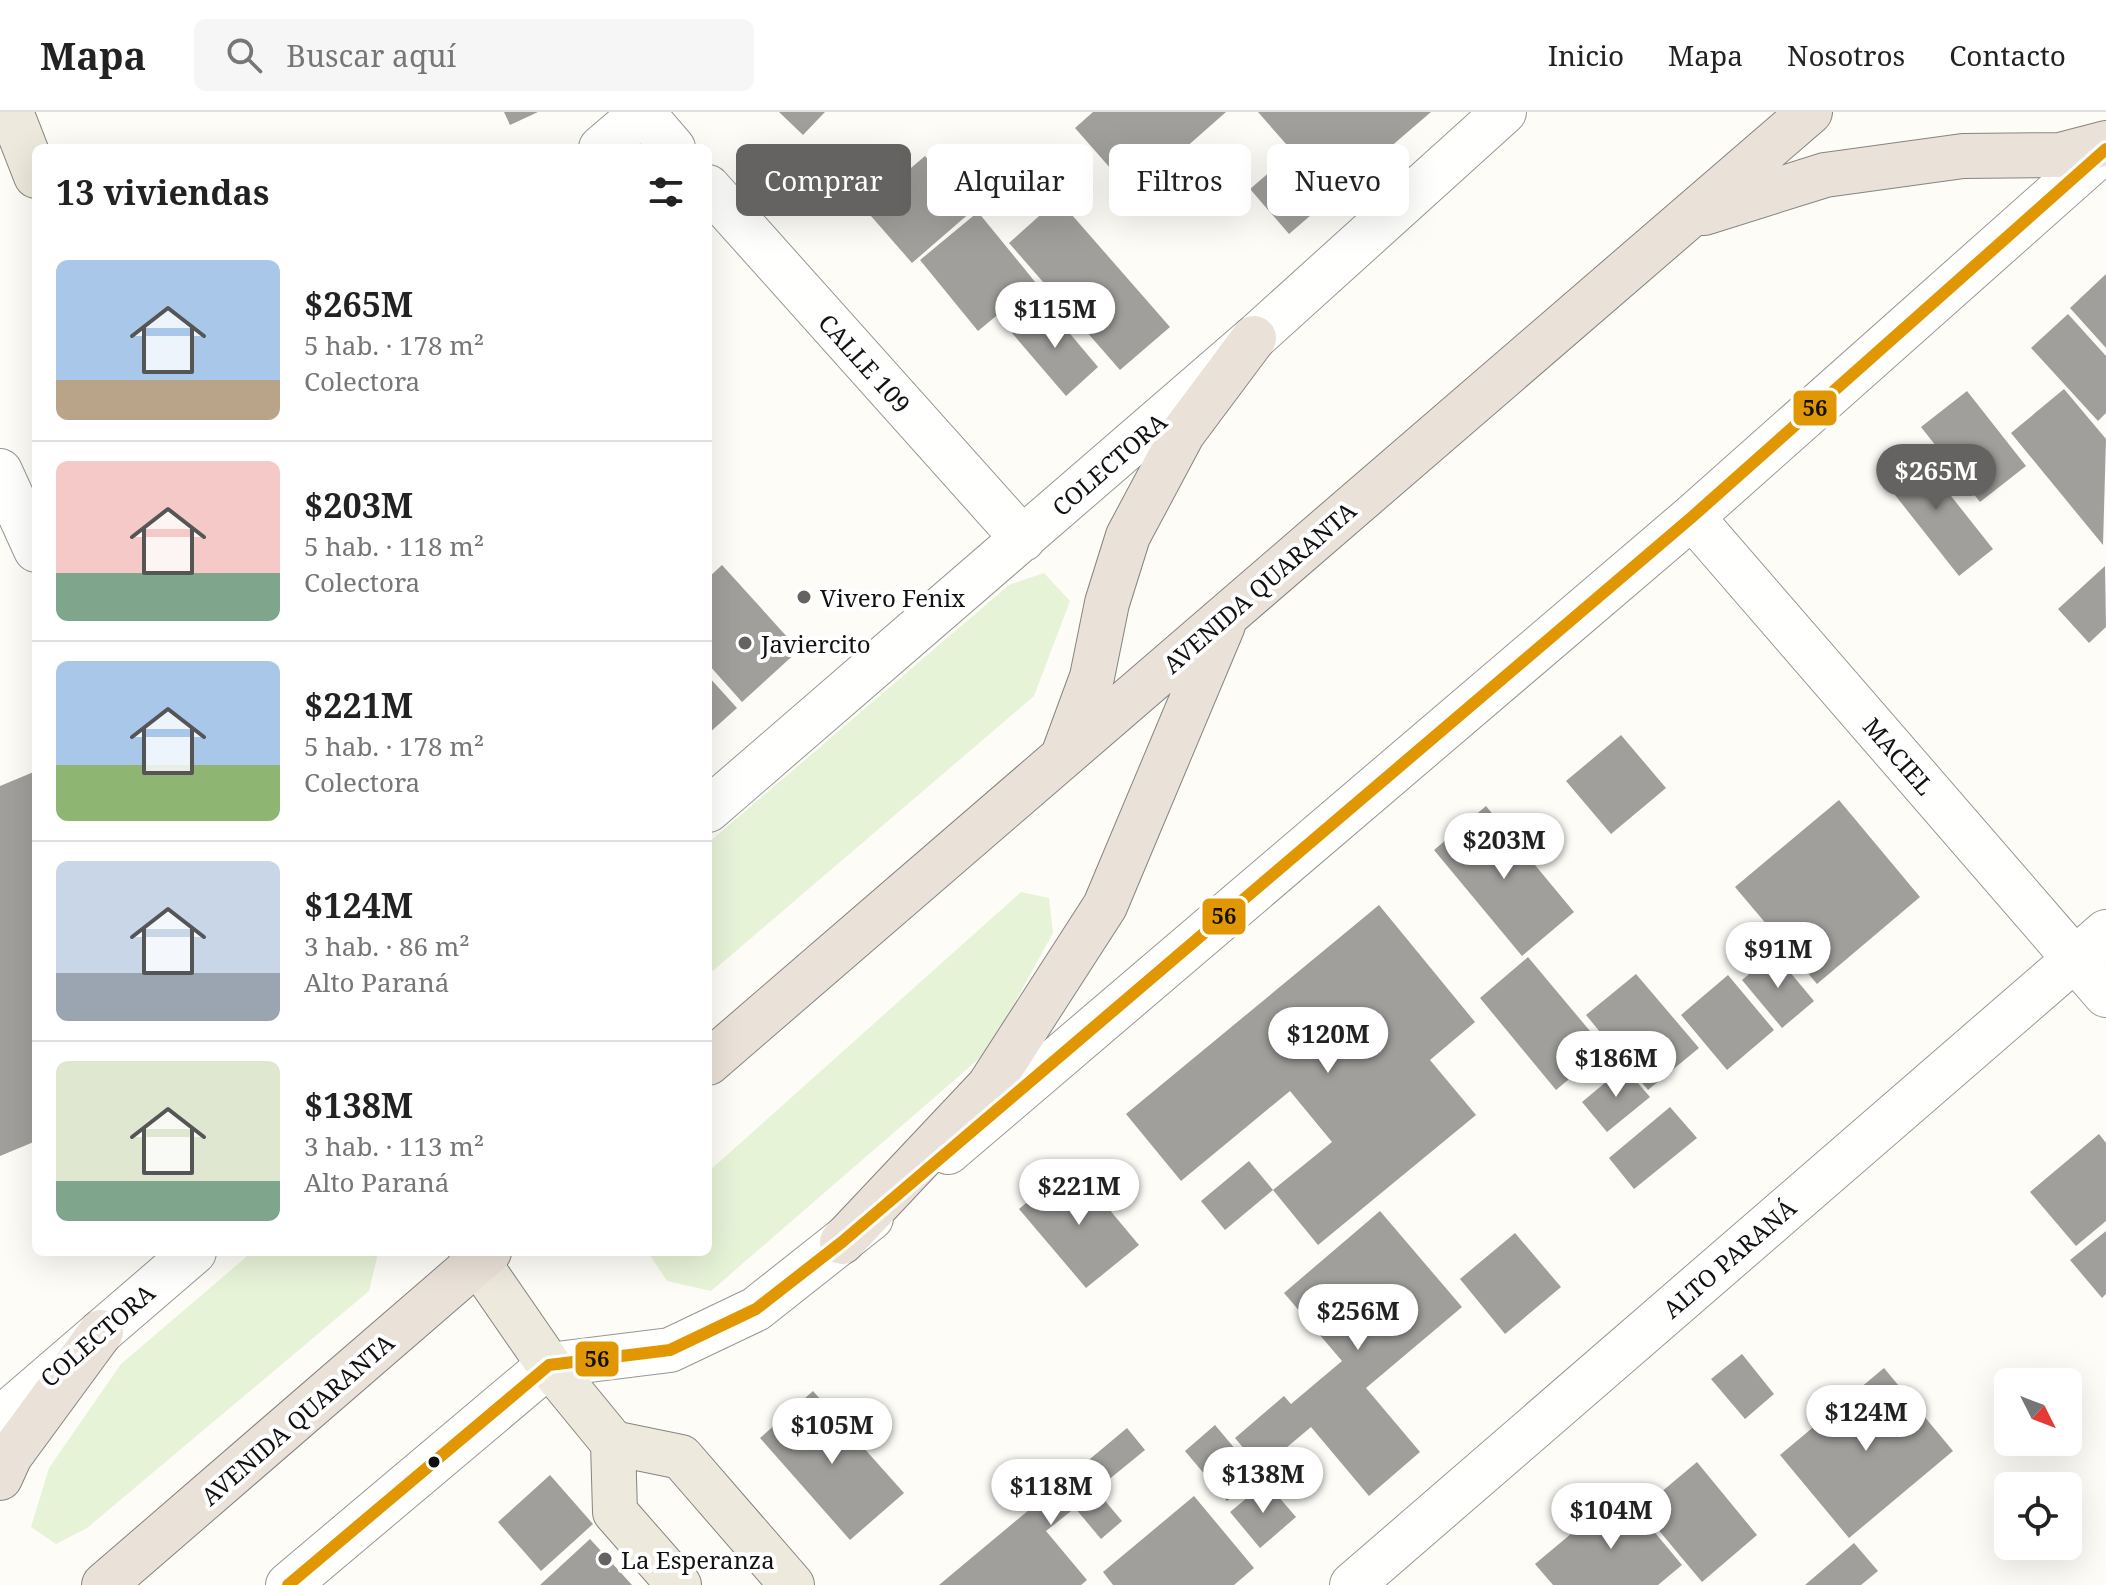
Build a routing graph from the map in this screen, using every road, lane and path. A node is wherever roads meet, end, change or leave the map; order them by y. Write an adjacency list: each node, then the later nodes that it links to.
1 (11, 112): 8 (main road)
2 (642, 112): 5 (street); 6 (street)
3 (1504, 112): 11 (street, COLECTORA)
4 (1810, 112): 10 (highway, AVENIDA QUARANTA)
5 (606, 144)
6 (670, 144)
7 (2106, 146): 10 (highway); 13 (street)
8 (32, 166)
9 (712, 191): 14 (street, CALLE 109)
10 (1687, 219): 16 (highway, AVENIDA QUARANTA)
11 (1254, 338): 14 (street, COLECTORA); 17 (highway)
12 (0, 471): 15 (street)
13 (1692, 517): 19 (street, MACIEL); 22 (street)
14 (1023, 539): 18 (street, COLECTORA)
15 (32, 541)
16 (1227, 614): 17 (highway, AVENIDA QUARANTA); 22 (highway)
17 (1063, 757): 21 (highway, AVENIDA QUARANTA)
18 (712, 807)
19 (2090, 945): 20 (street, MACIEL); 34 (street, ALTO PARANÁ)
20 (2106, 995)
21 (712, 1060)
22 (842, 1242): 26 (street)
23 (189, 1256): 25 (street, COLECTORA)
24 (478, 1256): 26 (main road); 30 (highway, AVENIDA QUARANTA)
25 (101, 1332): 27 (street, COLECTORA); 29 (highway)
26 (549, 1365): 28 (main road); 31 (street)
27 (0, 1419)
28 (613, 1443): 32 (main road); 33 (main road)
29 (0, 1478)
30 (104, 1585)
31 (288, 1585)
32 (679, 1585)
33 (792, 1585)
34 (1352, 1585)

